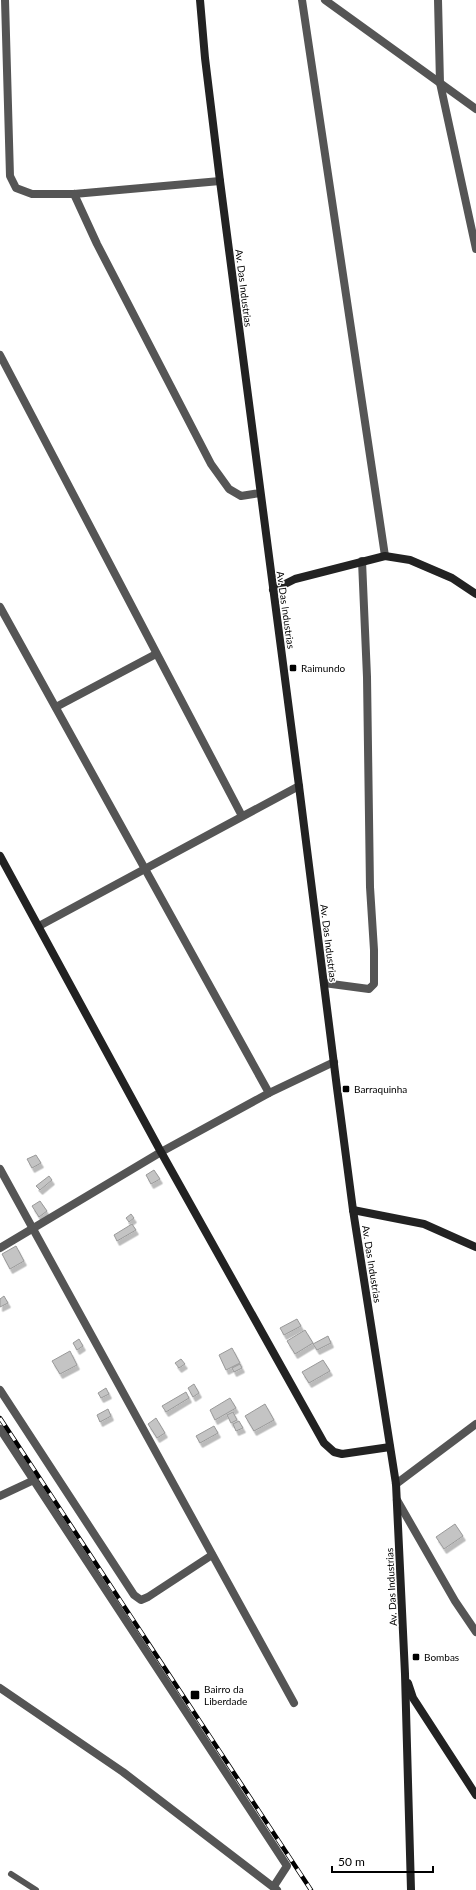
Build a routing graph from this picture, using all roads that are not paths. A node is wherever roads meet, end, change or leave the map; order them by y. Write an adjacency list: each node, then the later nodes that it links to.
1 (5, 0): 6 (street)
2 (200, 0): 9 (main road, Av. Das Industrias)
3 (302, 0): 14 (street)
4 (325, 0): 7 (street)
5 (438, 0): 7 (street)
6 (3, 40): 10 (street)
7 (440, 84): 8 (street); 11 (street)
8 (476, 109)
9 (220, 181): 10 (street); 13 (main road, Av. Das Industrias)
10 (74, 194): 13 (street)
11 (476, 249)
12 (0, 355): 19 (street)
13 (260, 493): 16 (main road, Av. Das Industrias)
14 (385, 556): 15 (main road); 17 (main road)
15 (362, 561): 16 (main road); 26 (street)
16 (273, 590): 21 (main road, Av. Das Industrias)
17 (476, 594)
18 (0, 607): 20 (street)
19 (156, 654): 20 (street); 22 (street)
20 (56, 707): 24 (street)
21 (299, 786): 22 (street); 26 (main road, Av. Das Industrias)
22 (242, 816): 24 (street)
23 (0, 856): 25 (main road)
24 (146, 869): 25 (street); 28 (street)
25 (39, 926): 29 (main road)
26 (324, 983): 27 (main road, Av. Das Industrias)
27 (334, 1062): 28 (street); 31 (main road, Av. Das Industrias)
28 (269, 1093): 29 (street)
29 (160, 1152): 32 (street); 38 (main road)
30 (0, 1169): 32 (street)
31 (353, 1210): 33 (main road); 38 (main road, Av. Das Industrias)
32 (32, 1229): 34 (street); 43 (street)
33 (476, 1247)
34 (0, 1248)
35 (0, 1390): 43 (street)
36 (476, 1424): 40 (street)
37 (0, 1429): 39 (street)
38 (390, 1447): 40 (main road, Av. Das Industrias)
39 (34, 1480): 41 (street); 50 (street)
40 (396, 1484): 42 (main road, Av. Das Industrias)
41 (0, 1496)
42 (397, 1500): 44 (street); 45 (main road, Av. Das Industrias)
43 (212, 1555): 47 (street)
44 (476, 1632)
45 (405, 1674): 48 (main road); 52 (main road, Av. Das Industrias)
46 (0, 1688): 50 (street)
47 (294, 1703)
48 (476, 1795)
49 (12, 1874): 51 (lane)
50 (276, 1888)
51 (36, 1890)
52 (412, 1890)

